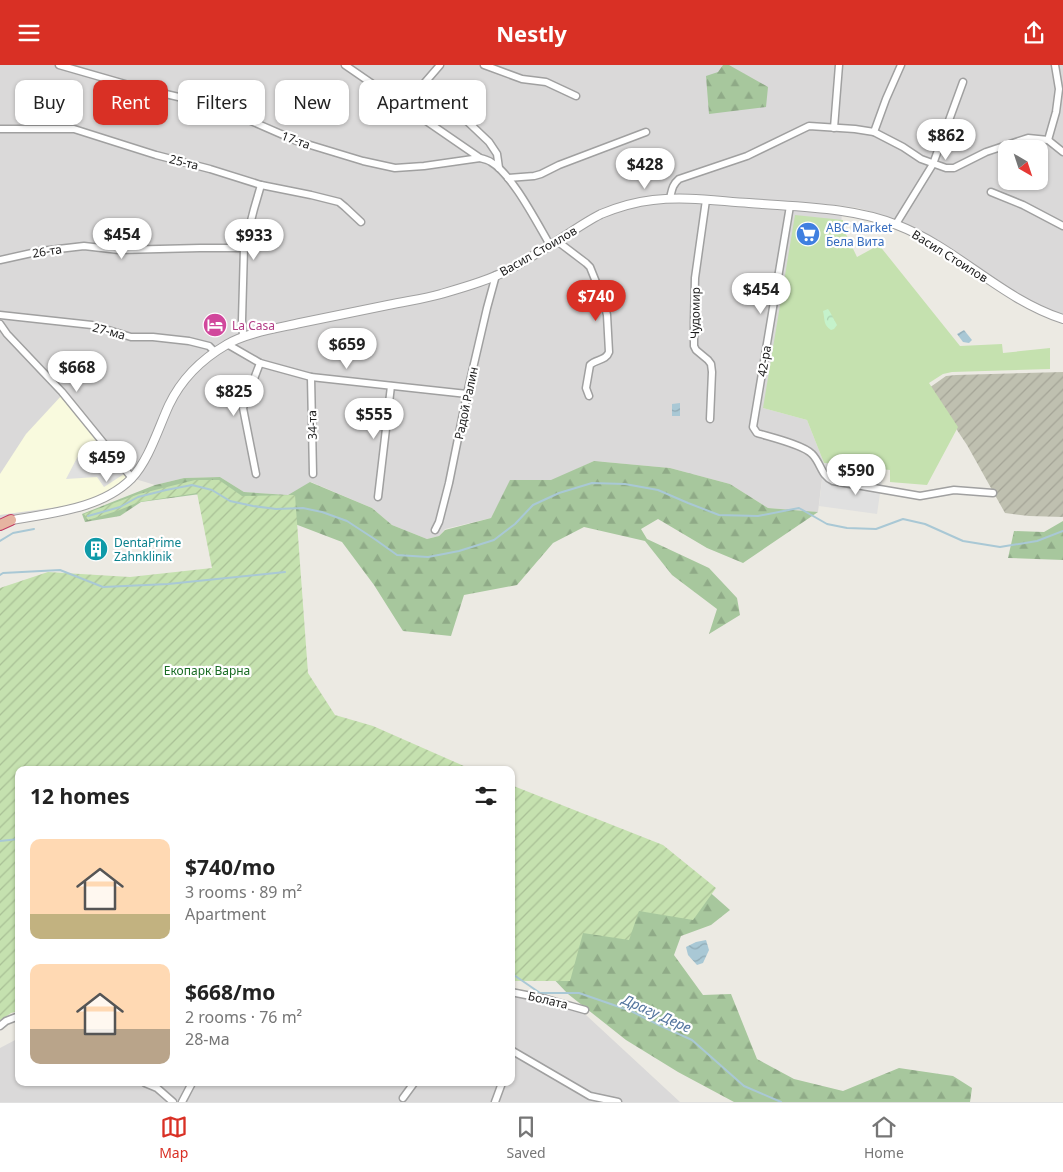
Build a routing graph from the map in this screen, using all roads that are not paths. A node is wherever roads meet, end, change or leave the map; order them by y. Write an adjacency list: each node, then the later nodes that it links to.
1 (60, 65): 16 (street, 17-та)
2 (346, 65): 16 (street)
3 (440, 65): 18 (street)
4 (484, 65): 9 (street)
5 (839, 65): 10 (street)
6 (901, 65): 13 (street)
7 (1055, 65): 14 (street)
8 (964, 82): 17 (street)
9 (576, 96)
10 (834, 128): 13 (street); 22 (street)
11 (0, 129): 20 (street, 25-та)
12 (646, 132): 19 (street)
13 (874, 133): 17 (street)
14 (1048, 139): 15 (street); 17 (street)
15 (1063, 152)
16 (480, 158): 18 (street)
17 (933, 164): 26 (street)
18 (499, 168): 19 (street)
19 (508, 178): 28 (street)
20 (262, 185): 25 (street, 25-та); 29 (street)
21 (991, 192): 27 (street)
22 (670, 198): 23 (street, Васил Стоилов); 28 (street, Васил Стоилов)
23 (706, 200): 24 (street, Васил Стоилов); 43 (street, Чудомир)
24 (790, 206): 26 (street, Васил Стоилов); 47 (street, 42-ра)
25 (360, 222)
26 (896, 224): 33 (street, Васил Стоилов)
27 (1063, 226)
28 (554, 243): 31 (street, Васил Стоилов); 42 (street)
29 (244, 248): 30 (street, 26-та); 35 (street)
30 (0, 260)
31 (496, 275): 35 (street, Васил Стоилов); 41 (street, Радой Ралин)
32 (0, 315): 37 (street, 27-ма)
33 (1063, 319)
34 (0, 324): 46 (street)
35 (243, 337): 36 (street, Васил Стоилов)
36 (227, 344): 37 (street, Васил Стоилов); 38 (street)
37 (214, 352): 46 (street, Васил Стоилов)
38 (260, 363): 39 (street); 44 (street)
39 (311, 377): 40 (street); 45 (street, 34-та)
40 (391, 386): 41 (street); 48 (street)
41 (467, 394): 51 (street, Радой Ралин)
42 (589, 396)
43 (710, 419)
44 (256, 474)
45 (313, 474)
46 (132, 478): 49 (street, Васил Стоилов)
47 (993, 493)
48 (378, 497)
49 (11, 520): 50 (highway)
50 (0, 522)
51 (435, 530)
52 (515, 993): 53 (street, Болата)
53 (585, 1010)
54 (15, 1018): 55 (street)
55 (0, 1026)
56 (515, 1055): 65 (street)
57 (152, 1086): 62 (street)
58 (190, 1086): 63 (street)
59 (412, 1086): 61 (street)
60 (501, 1086): 64 (street)
61 (403, 1098)
62 (173, 1102)
63 (182, 1102)
64 (496, 1102)
65 (618, 1102)

